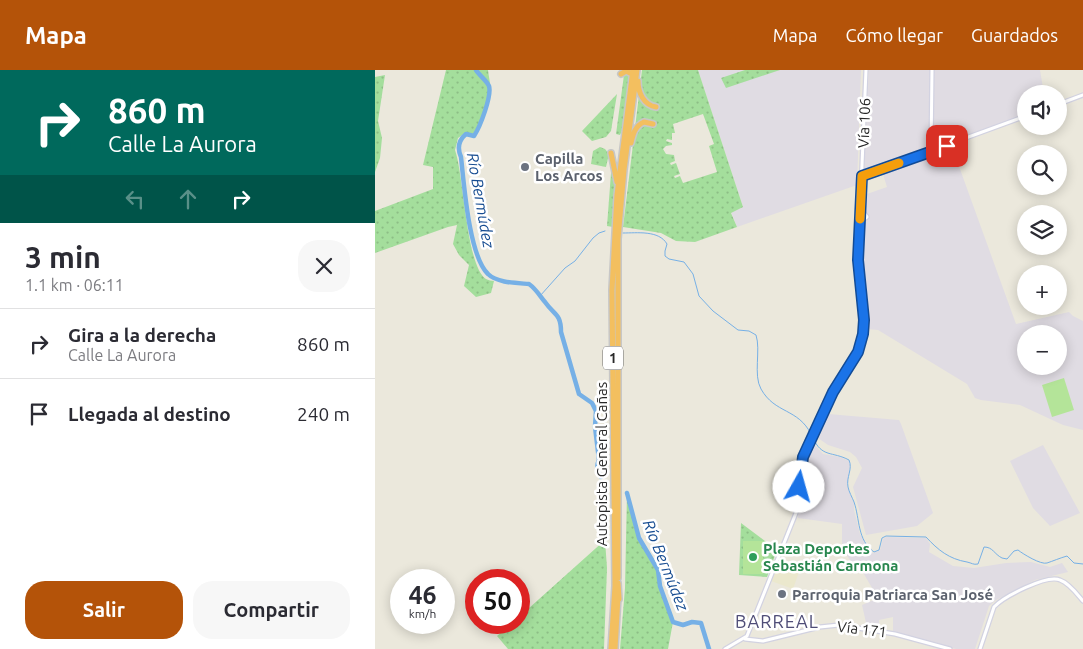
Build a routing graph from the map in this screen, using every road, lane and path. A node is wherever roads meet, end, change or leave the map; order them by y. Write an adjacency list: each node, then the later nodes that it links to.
1 (638, 70): 8 (highway); 17 (highway, Autopista General Cañas / 1)
2 (866, 70): 13 (main road, Vía 106)
3 (932, 70): 11 (main road)
4 (630, 71): 5 (highway); 14 (highway, Autopista General Cañas / 1)
5 (621, 74)
6 (1083, 96): 7 (main road)
7 (1067, 101)
8 (656, 107)
9 (1017, 119): 11 (main road)
10 (653, 124): 17 (highway)
11 (931, 152): 13 (main road)
12 (611, 153): 14 (highway)
13 (862, 176): 15 (main road, Vía 106)
14 (618, 188): 20 (highway, Autopista General Cañas / 1)
15 (861, 208): 16 (main road, Vía 106); 16 (main road)
16 (860, 223): 19 (main road, Vía 106)
17 (619, 227): 20 (highway, Autopista General Cañas / 1)
18 (1083, 601): 23 (main road)
19 (745, 639): 21 (main road); 22 (main road, Vía 171)
20 (615, 649)
21 (725, 649)
22 (950, 649)
23 (980, 649)

